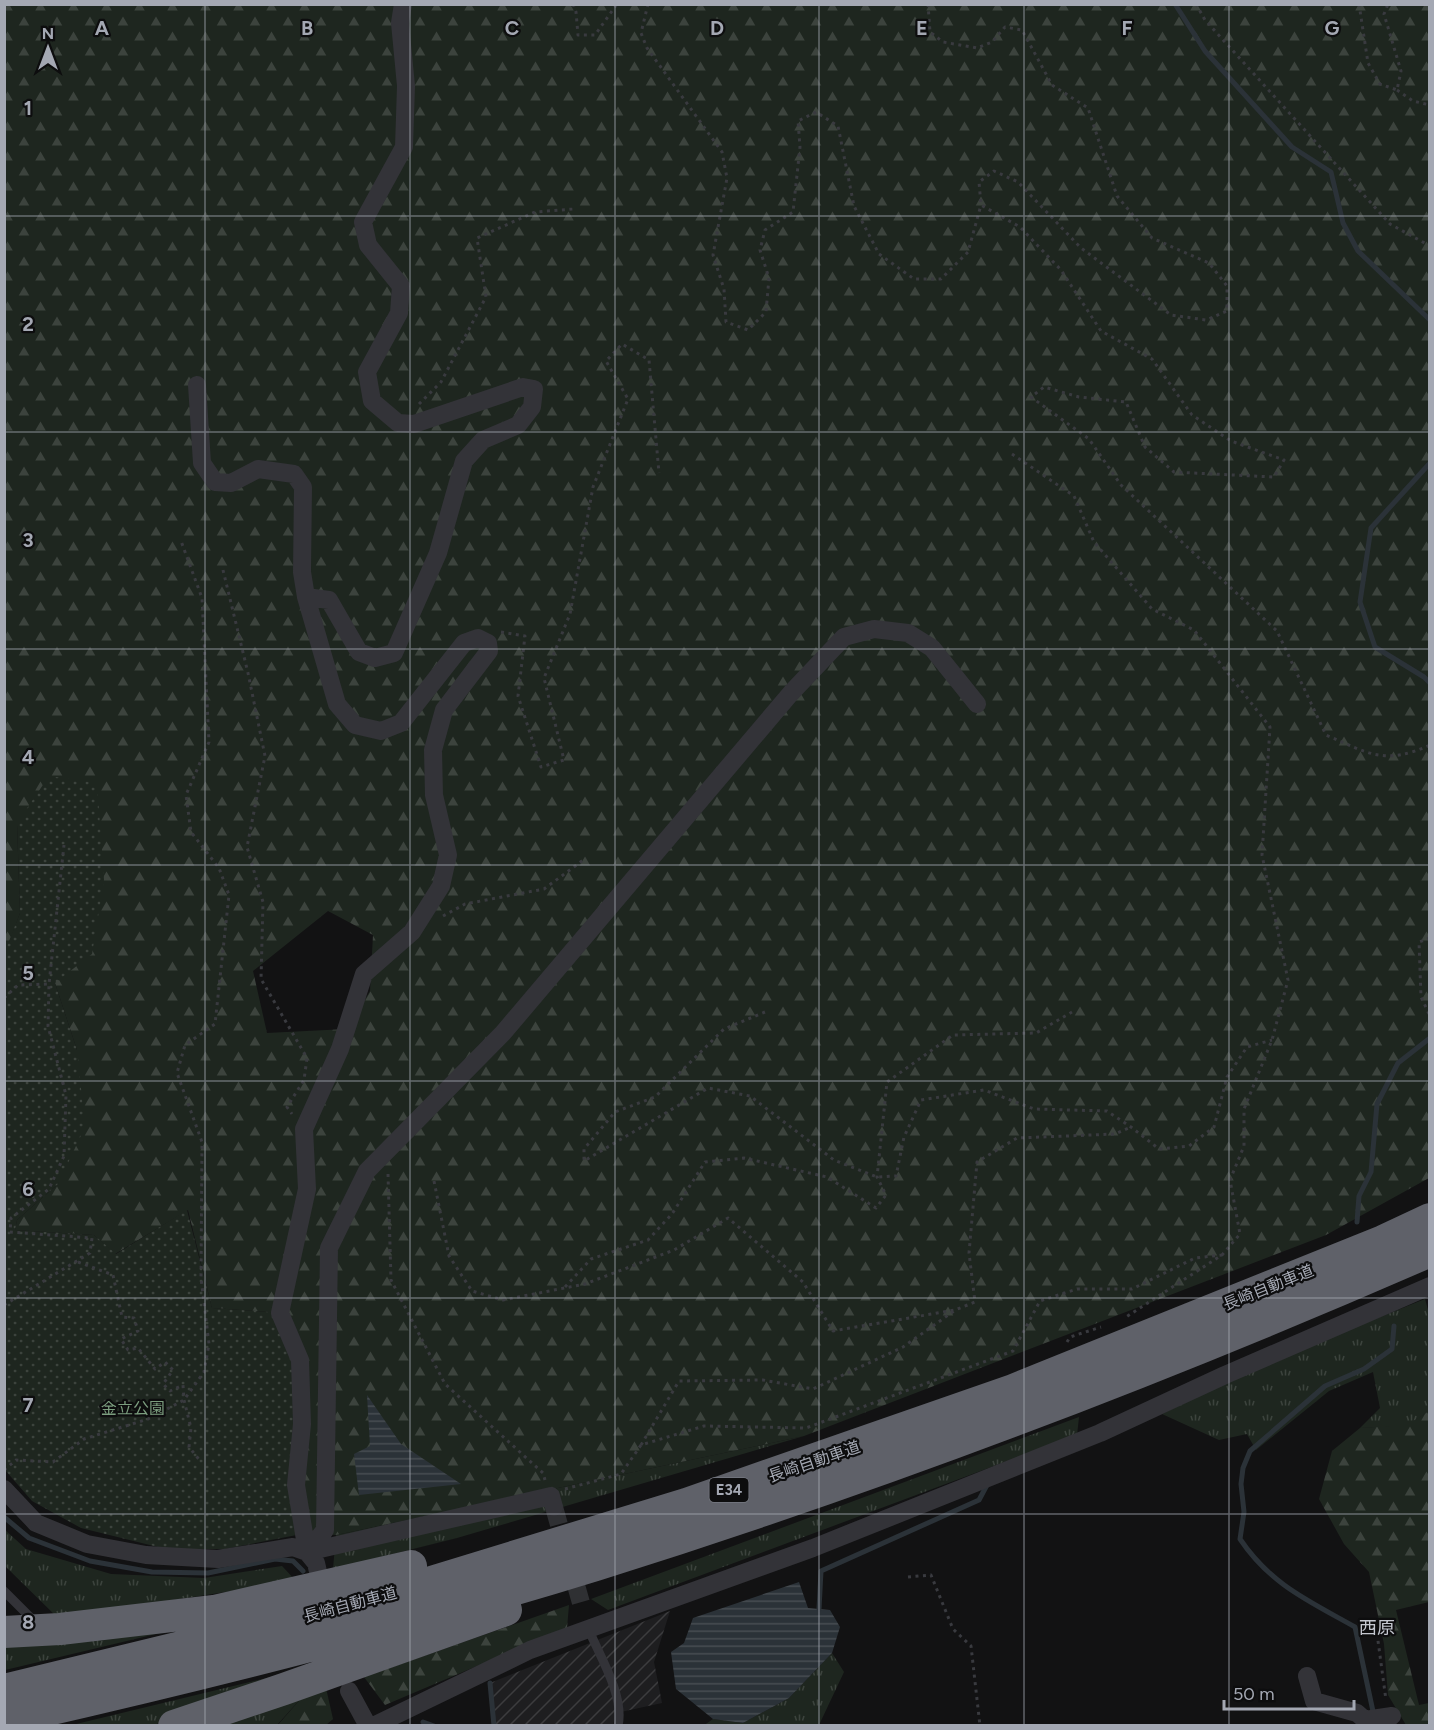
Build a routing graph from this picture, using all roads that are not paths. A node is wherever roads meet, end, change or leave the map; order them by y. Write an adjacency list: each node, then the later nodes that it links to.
1 (403, 4): 3 (street)
2 (197, 385): 3 (street)
3 (306, 597): 12 (street)
4 (977, 704): 12 (street)
5 (1430, 1219): 11 (highway, 長崎自動車道 / E34)
6 (1430, 1251): 8 (highway, 長崎自動車道 / E34)
7 (1430, 1286): 15 (street)
8 (912, 1459): 21 (highway, 長崎自動車道 / E34); 23 (highway)
9 (4, 1489): 12 (street)
10 (552, 1502): 12 (street)
11 (686, 1504): 16 (highway); 19 (highway, 長崎自動車道 / E34)
12 (307, 1552): 13 (street)
13 (319, 1576)
14 (4, 1591): 16 (lane)
15 (585, 1619): 25 (street); 26 (lane)
16 (43, 1630): 17 (highway)
17 (4, 1632)
18 (1307, 1676): 22 (street)
19 (4, 1690)
20 (349, 1691): 24 (street)
21 (4, 1720)
22 (1376, 1720)
23 (174, 1725)
24 (368, 1725)
25 (373, 1725)
26 (618, 1725)

